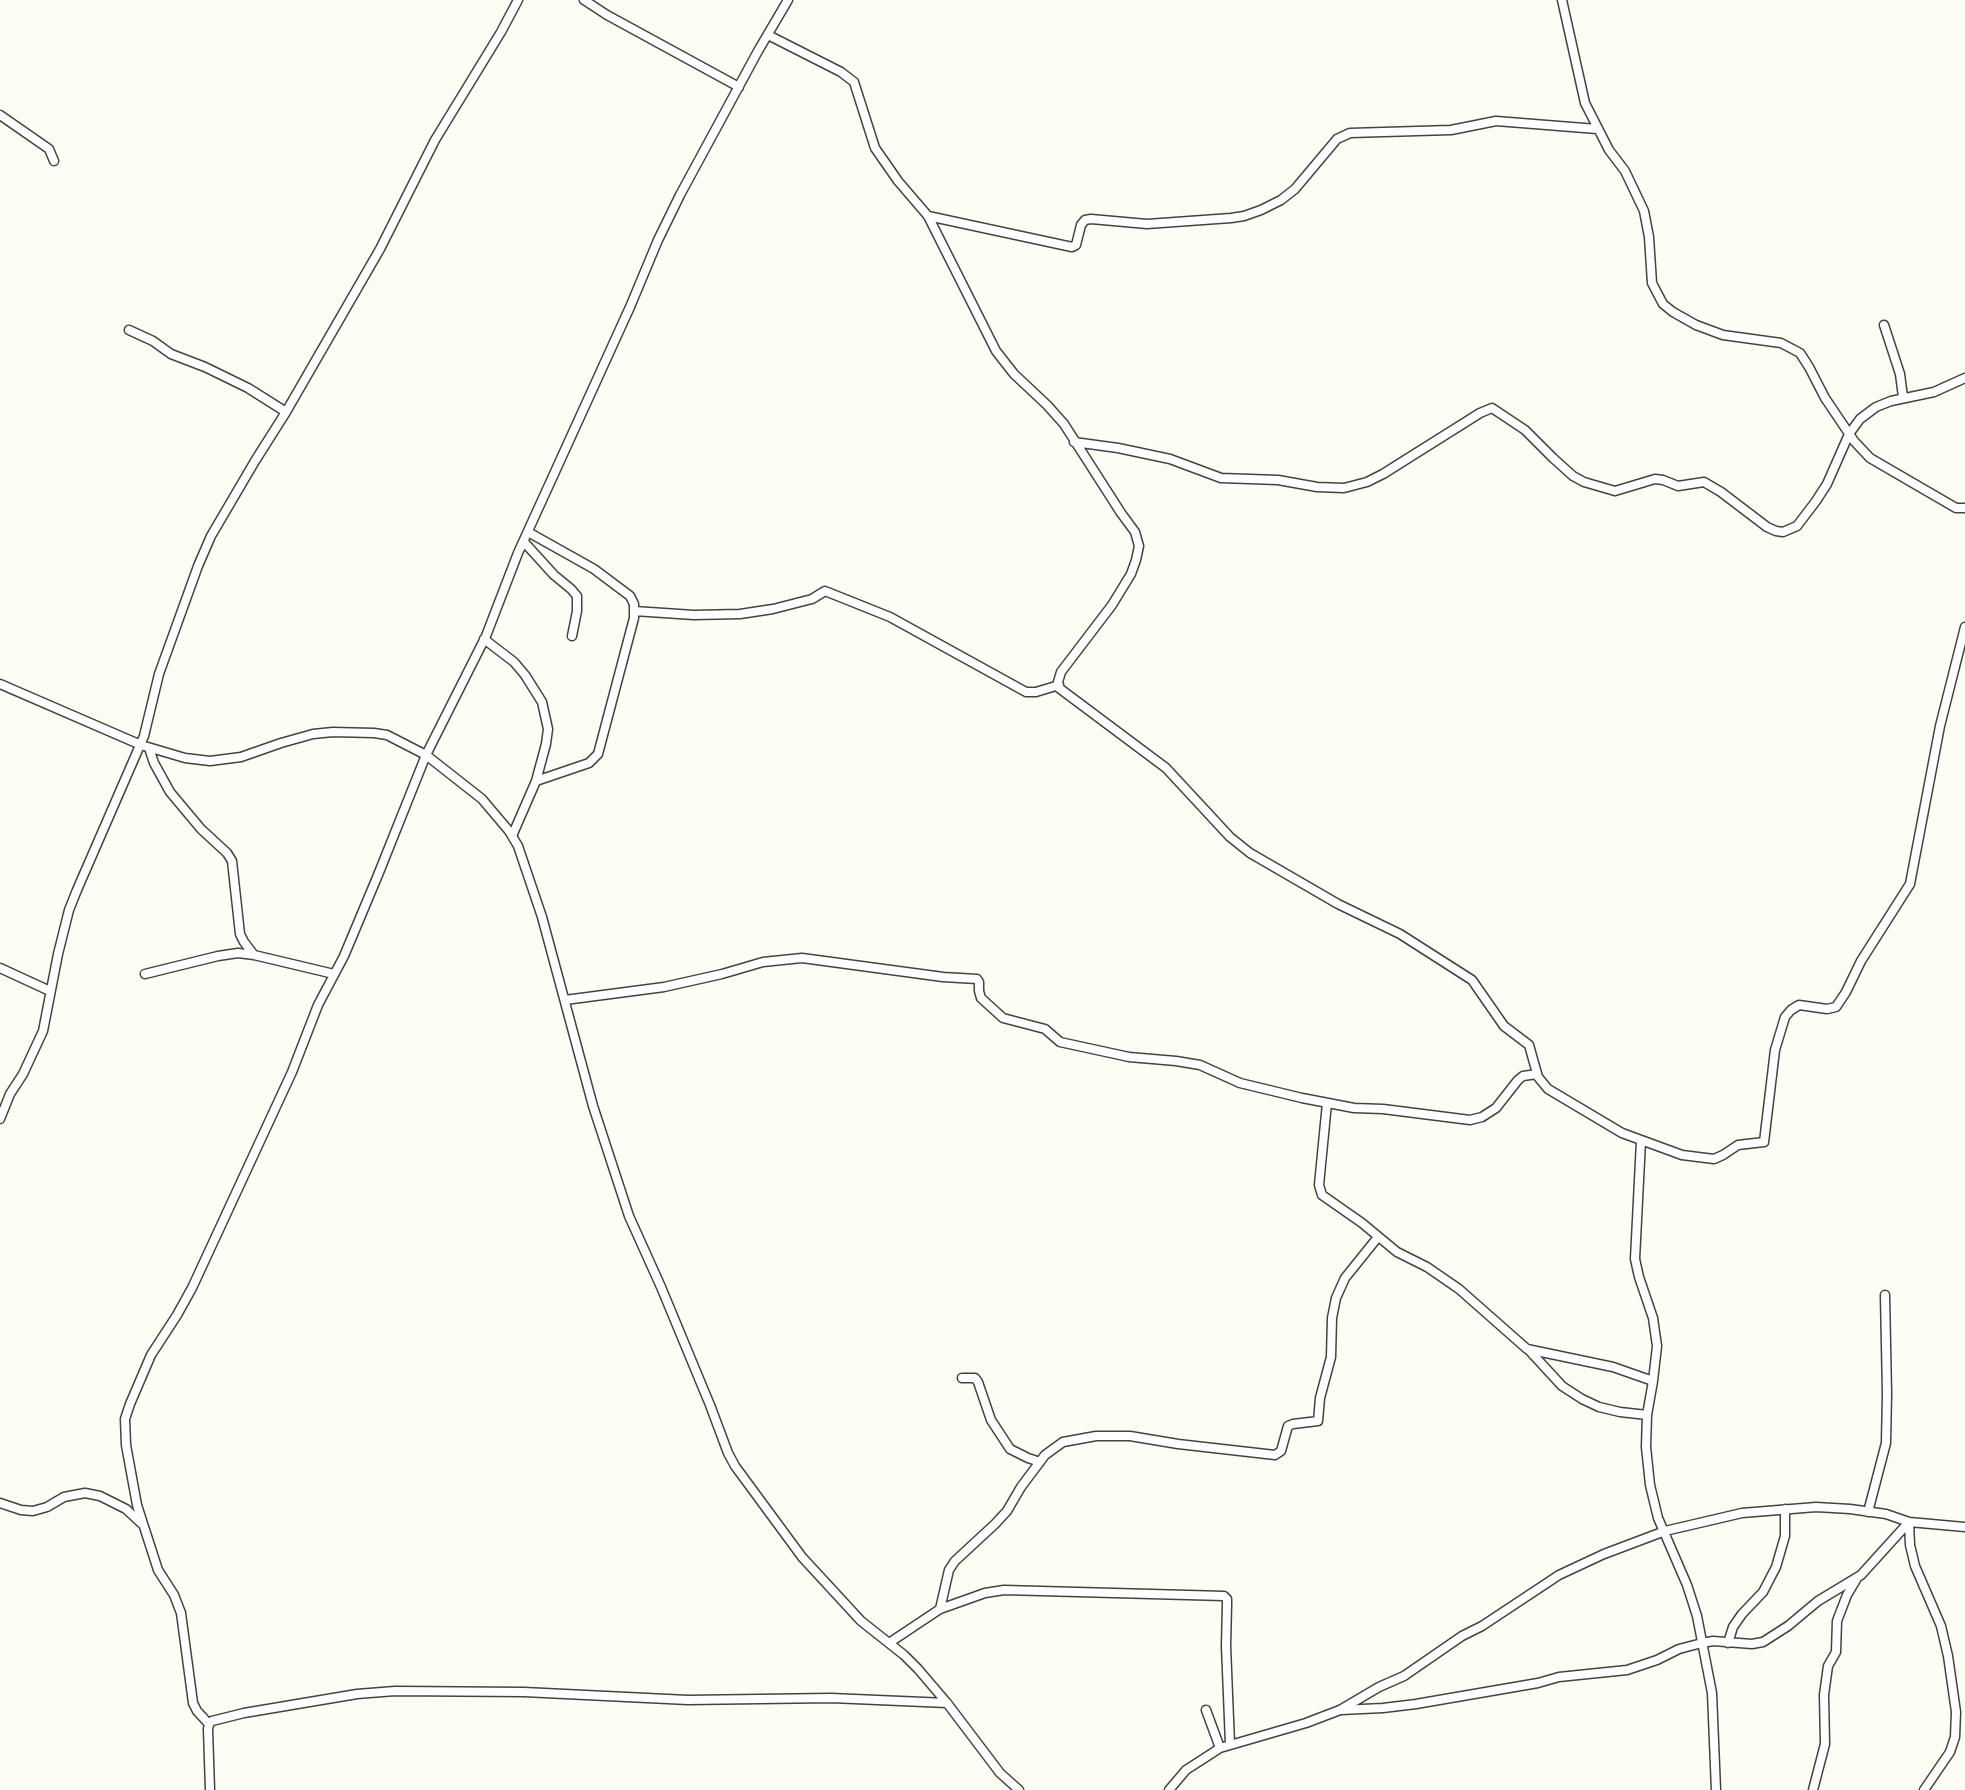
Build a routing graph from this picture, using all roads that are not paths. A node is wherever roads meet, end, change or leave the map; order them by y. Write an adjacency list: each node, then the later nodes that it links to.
1 (518, 0): 15 (street)
2 (584, 0): 6 (street)
3 (788, 0): 5 (street)
4 (1562, 0): 8 (street)
5 (768, 35): 6 (street); 10 (street)
6 (739, 87): 19 (street)
7 (0, 115): 9 (street)
8 (1598, 129): 10 (street); 16 (street)
9 (54, 161)
10 (927, 216): 17 (street)
11 (1884, 325): 14 (street)
12 (129, 330): 15 (street)
13 (1965, 378): 14 (street)
14 (1903, 397): 16 (street)
15 (286, 412): 27 (street)
16 (1849, 434): 17 (street); 18 (street)
17 (1074, 442): 26 (street)
18 (1965, 508)
19 (528, 532): 20 (street); 21 (street)
20 (524, 542): 23 (street); 24 (street)
21 (634, 611): 26 (street); 29 (street)
22 (1965, 627): 40 (street)
23 (572, 636)
24 (484, 639): 28 (street); 29 (street)
25 (0, 684): 27 (street)
26 (1059, 685): 37 (street)
27 (145, 746): 28 (street); 31 (street); 35 (street)
28 (426, 755): 30 (street); 34 (street)
29 (536, 781): 30 (street)
30 (512, 836): 36 (street)
31 (254, 955): 33 (street); 34 (street)
32 (0, 968): 35 (street)
33 (145, 974)
34 (334, 974): 52 (street)
35 (50, 991): 39 (street)
36 (565, 1000): 38 (street); 58 (street)
37 (1537, 1074): 38 (street); 40 (street)
38 (1327, 1103): 41 (street)
39 (0, 1119)
40 (1641, 1141): 45 (street)
41 (1378, 1237): 43 (street); 47 (street)
42 (1885, 1295): 50 (street)
43 (1527, 1349): 45 (street); 46 (street)
44 (962, 1378): 47 (street)
45 (1653, 1381): 46 (street)
46 (1647, 1415): 54 (street)
47 (1040, 1462): 56 (street)
48 (0, 1503): 52 (street)
49 (1785, 1509): 50 (street); 54 (street); 59 (street)
50 (1868, 1512): 51 (street)
51 (1909, 1522): 53 (street); 55 (street); 71 (street)
52 (142, 1524): 63 (street)
53 (1965, 1527)
54 (1665, 1531): 57 (street); 62 (street)
55 (1857, 1578): 59 (street); 70 (street)
56 (940, 1609): 58 (street); 64 (street)
57 (1702, 1642): 59 (street); 62 (street); 69 (street)
58 (890, 1643): 60 (street)
59 (1728, 1643)
60 (947, 1703): 63 (street); 67 (street)
61 (1206, 1710): 65 (street)
62 (1340, 1710): 64 (street)
63 (209, 1724): 66 (street)
64 (1230, 1744): 65 (street)
65 (1220, 1748): 68 (street)
66 (210, 1790)
67 (1019, 1790)
68 (1170, 1790)
69 (1716, 1790)
70 (1813, 1790)
71 (1924, 1790)

